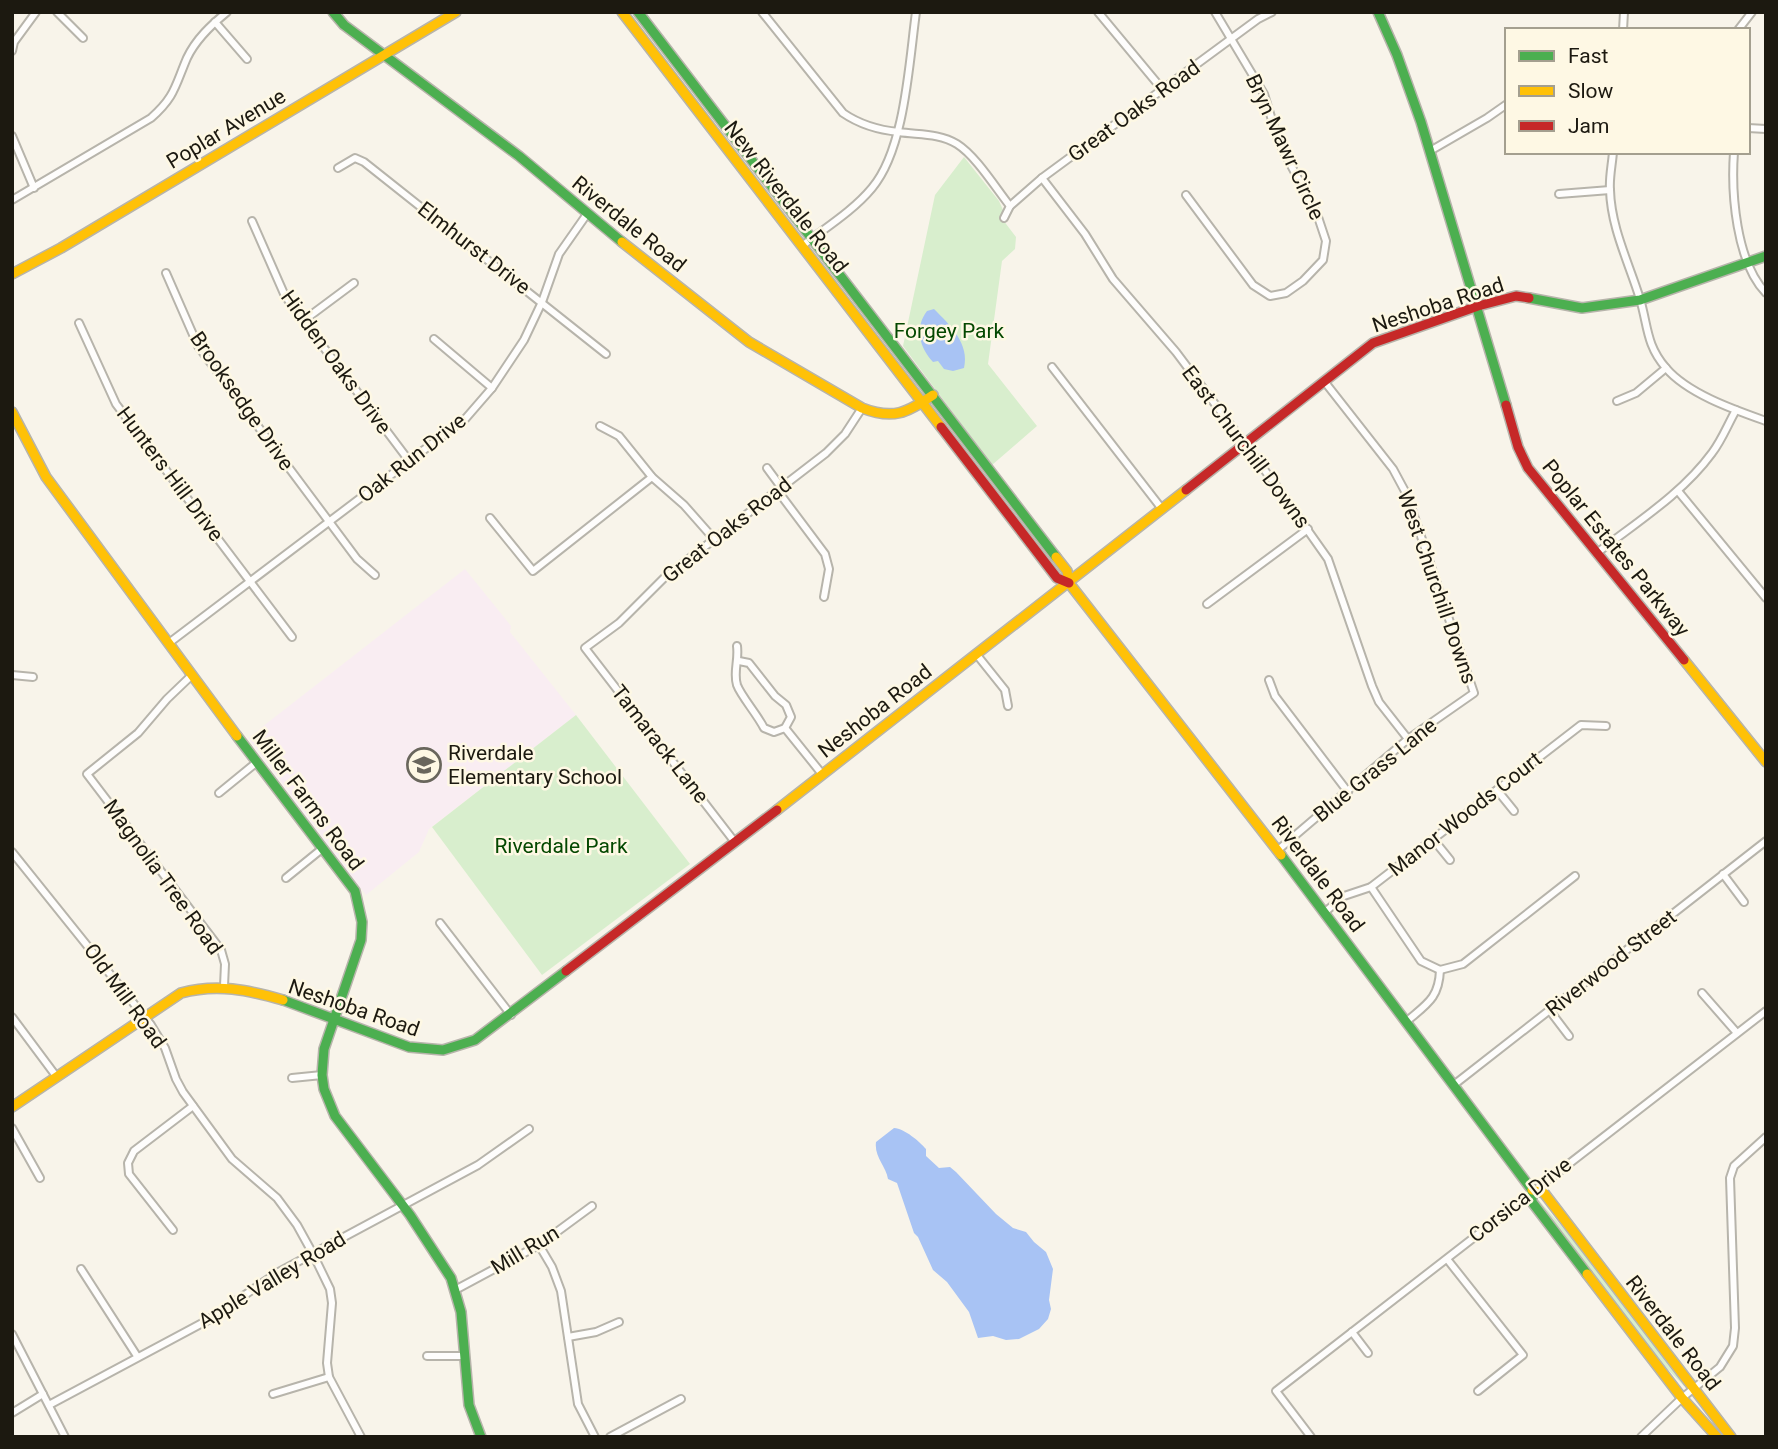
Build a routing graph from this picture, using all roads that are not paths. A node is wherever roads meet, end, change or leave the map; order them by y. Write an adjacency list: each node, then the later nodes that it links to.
1 (36, 12): 19 (street)
2 (57, 12): 17 (street)
3 (227, 12): 15 (street)
4 (333, 12): 21 (street, Riverdale Road)
5 (456, 12): 21 (street, Poplar Avenue)
6 (622, 12): 42 (street, New Riverdale Road)
7 (638, 12): 41 (street, New Riverdale Road)
8 (762, 12): 25 (street)
9 (916, 12): 25 (street)
10 (1098, 12): 23 (street)
11 (1215, 12): 18 (street, Bryn Mawr Circle)
12 (1272, 12): 18 (street, Great Oaks Road)
13 (1378, 12): 27 (street, Poplar Estates Parkway)
14 (1752, 12): 16 (street)
15 (215, 22): 22 (street); 32 (street)
16 (1740, 28)
17 (83, 38)
18 (1232, 39): 23 (street, Great Oaks Road); 35 (street, Bryn Mawr Circle)
19 (13, 42): 20 (street)
20 (12, 51)
21 (386, 54): 38 (street, Riverdale Road); 46 (street, Poplar Avenue)
22 (247, 58)
23 (1162, 89): 31 (street, Great Oaks Road)
24 (1505, 105): 27 (street)
25 (898, 132): 37 (street); 41 (street)
26 (12, 136): 32 (street)
27 (1430, 151): 51 (street, Poplar Estates Parkway)
28 (1613, 154): 33 (street)
29 (1734, 154): 44 (street)
30 (338, 168): 50 (street, Elmhurst Drive)
31 (1042, 178): 37 (street, Great Oaks Road); 68 (street, East Churchill Downs)
32 (34, 188): 36 (street)
33 (1610, 190): 34 (street); 49 (street)
34 (1559, 194)
35 (1186, 195)
36 (12, 200)
37 (1010, 206): 39 (street, Great Oaks Road)
38 (587, 214): 50 (street, Oak Run Drive); 63 (street, Riverdale Road)
39 (1004, 218)
40 (252, 220): 52 (street, Hidden Oaks Drive)
41 (811, 239): 42 (street); 60 (street, New Riverdale Road)
42 (802, 246): 62 (street, New Riverdale Road)
43 (1766, 256): 44 (street, Neshoba Road)
44 (1748, 262): 48 (street); 49 (street, Neshoba Road)
45 (166, 273): 76 (street, Brooksedge Drive)
46 (12, 274)
47 (354, 283): 52 (street)
48 (1766, 293)
49 (1640, 300): 51 (street, Neshoba Road); 57 (street)
50 (542, 302): 55 (street, Elmhurst Drive); 59 (street, Oak Run Drive)
51 (1479, 306): 58 (street, Neshoba Road); 79 (street, Poplar Estates Parkway)
52 (303, 321): 69 (street, Hidden Oaks Drive)
53 (79, 323): 81 (street, Hunters Hill Drive)
54 (434, 339): 59 (street)
55 (606, 354)
56 (1052, 367): 74 (street)
57 (1666, 368): 61 (street); 64 (street)
58 (1324, 381): 68 (street, Neshoba Road); 96 (street, West Churchill Downs)
59 (492, 388): 69 (street, Oak Run Drive)
60 (933, 395): 62 (street, Riverdale Road); 82 (street, Riverdale Road)
61 (1617, 401)
62 (923, 402): 63 (street, Riverdale Road); 82 (street, Riverdale Road)
63 (862, 408): 72 (street, Great Oaks Road)
64 (1736, 410): 66 (street); 73 (street)
65 (12, 412): 87 (street, Miller Farms Road)
66 (1766, 421)
67 (600, 426): 71 (street)
68 (1244, 444): 74 (street, Neshoba Road); 77 (street, East Churchill Downs)
69 (410, 463): 76 (street, Oak Run Drive)
70 (767, 468): 72 (street)
71 (652, 477): 75 (street); 78 (street)
72 (779, 489): 78 (street, Great Oaks Road); 83 (street)
73 (1678, 491): 79 (street); 84 (street)
74 (1162, 509): 82 (street, Neshoba Road)
75 (490, 518)
76 (330, 522): 80 (street, Brooksedge Drive); 81 (street, Oak Run Drive)
77 (1308, 529): 85 (street); 100 (street, East Churchill Downs)
78 (714, 539): 89 (street, Great Oaks Road)
79 (1597, 553): 102 (street, Poplar Estates Parkway)
80 (375, 575)
81 (251, 582): 86 (street, Hunters Hill Drive); 87 (street, Oak Run Drive)
82 (1069, 583): 90 (street, Neshoba Road); 112 (street, Riverdale Road)
83 (824, 597)
84 (1766, 598)
85 (1207, 604)
86 (292, 637)
87 (169, 643): 93 (street, Miller Farms Road)
88 (737, 646): 91 (street)
89 (585, 648): 109 (street, Tamarack Lane)
90 (976, 655): 97 (street); 103 (street, Neshoba Road)
91 (739, 661): 99 (street); 99 (street)
92 (12, 676): 94 (street)
93 (191, 676): 101 (street, Miller Farms Road); 123 (street, Magnolia Tree Road)
94 (33, 677)
95 (1269, 680): 105 (street)
96 (1474, 693): 100 (street, Blue Grass Lane)
97 (1008, 706)
98 (1606, 726): 104 (street, Manor Woods Court)
99 (785, 728): 103 (street)
100 (1408, 739): 105 (street, Blue Grass Lane)
101 (257, 762): 106 (street); 111 (street, Miller Farms Road)
102 (1766, 762)
103 (822, 774): 109 (street, Neshoba Road)
104 (1497, 790): 107 (street); 108 (street, Manor Woods Court)
105 (1348, 792): 112 (street, Blue Grass Lane)
106 (219, 793)
107 (1514, 811)
108 (1433, 839): 114 (street); 118 (street, Manor Woods Court)
109 (734, 841): 127 (street, Neshoba Road)
110 (1766, 841): 115 (street, Riverwood Street)
111 (323, 848): 117 (street); 130 (street, Miller Farms Road)
112 (1278, 850): 120 (street, Riverdale Road)
113 (12, 852): 129 (street, Old Mill Road)
114 (1450, 860)
115 (1723, 874): 119 (street); 125 (street, Riverwood Street)
116 (1575, 876): 122 (street)
117 (286, 878)
118 (1371, 887): 120 (street, Manor Woods Court); 122 (street)
119 (1744, 902)
120 (1325, 912): 131 (street, Riverdale Road)
121 (440, 923): 127 (street)
122 (1440, 971): 131 (street)
123 (224, 986): 129 (street, Neshoba Road); 130 (street, Neshoba Road)
124 (1702, 993): 132 (street)
125 (1550, 1011): 133 (street); 137 (street, Riverwood Street)
126 (1766, 1011): 132 (street, Corsica Drive)
127 (511, 1015): 130 (street, Neshoba Road)
128 (12, 1017): 135 (street)
129 (145, 1017): 135 (street, Neshoba Road); 138 (street, Old Mill Road)
130 (334, 1020): 134 (street, Miller Farms Road)
131 (1407, 1021): 137 (street, Riverdale Road)
132 (1737, 1033): 144 (street, Corsica Drive)
133 (1569, 1036)
134 (322, 1075): 136 (street); 145 (street, Miller Farms Road)
135 (57, 1076): 139 (street, Neshoba Road)
136 (292, 1078)
137 (1455, 1084): 144 (street, Riverdale Road)
138 (193, 1106): 147 (street); 149 (street, Old Mill Road)
139 (12, 1107)
140 (12, 1128): 143 (street)
141 (529, 1129): 145 (street, Apple Valley Road)
142 (1766, 1137): 162 (street)
143 (40, 1178)
144 (1532, 1190): 150 (street, Corsica Drive); 162 (street, Riverdale Road); 166 (street, Riverdale Road)
145 (403, 1206): 149 (street, Apple Valley Road); 152 (street, Miller Farms Road)
146 (592, 1206): 148 (street, Mill Run)
147 (173, 1230)
148 (539, 1245): 152 (street, Mill Run); 156 (street)
149 (313, 1254): 158 (street, Apple Valley Road); 161 (street, Old Mill Road)
150 (1447, 1259): 154 (street, Corsica Drive); 163 (street)
151 (81, 1269): 158 (street)
152 (455, 1290): 160 (street, Miller Farms Road)
153 (619, 1322): 156 (street)
154 (1352, 1332): 157 (street); 175 (street, Corsica Drive)
155 (12, 1334): 164 (street)
156 (568, 1337): 173 (street)
157 (1368, 1353)
158 (137, 1356): 168 (street, Apple Valley Road)
159 (427, 1356): 160 (street)
160 (464, 1356): 172 (street, Miller Farms Road)
161 (329, 1377): 165 (street); 171 (street, Old Mill Road)
162 (1694, 1388): 166 (street); 178 (street, Riverdale Road)
163 (1478, 1391)
164 (43, 1394): 168 (street); 169 (street)
165 (272, 1394)
166 (1682, 1398): 176 (street); 177 (street, Riverdale Road)
167 (681, 1399): 174 (street)
168 (49, 1405): 170 (street)
169 (12, 1413)
170 (65, 1437)
171 (361, 1437)
172 (481, 1437)
173 (594, 1437)
174 (611, 1437)
175 (1311, 1437)
176 (1641, 1437)
177 (1717, 1437)
178 (1731, 1437)

